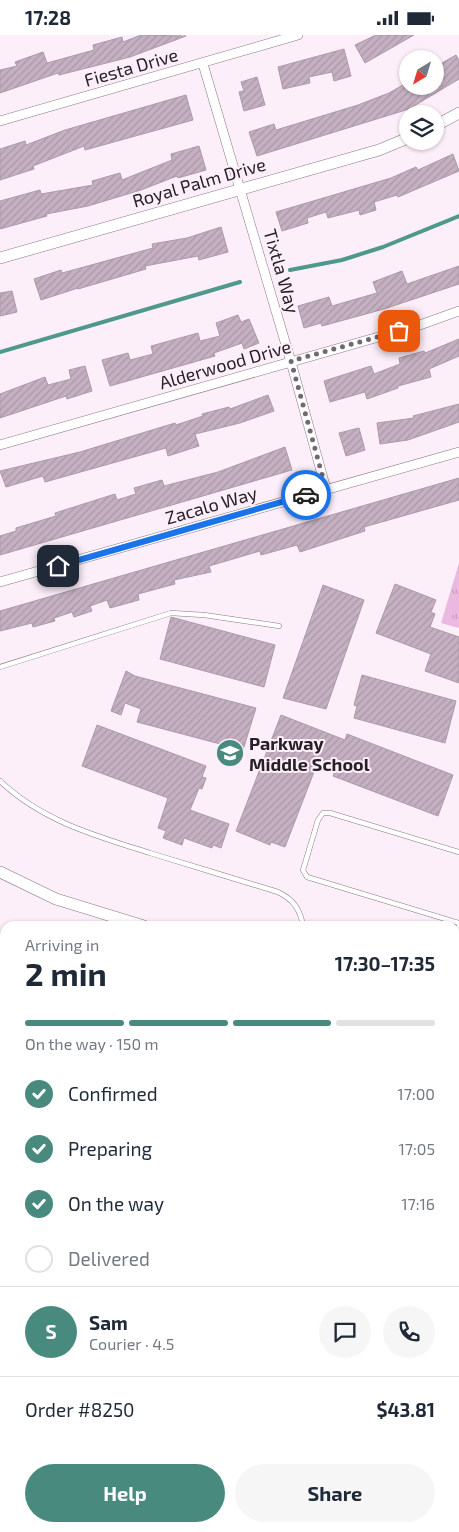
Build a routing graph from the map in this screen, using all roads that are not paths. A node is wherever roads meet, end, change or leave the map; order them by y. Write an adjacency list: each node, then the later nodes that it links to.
1 (298, 35): 2 (street, Fiesta Drive)
2 (202, 64): 5 (street, Fiesta Drive); 7 (street, Tixtla Way)
3 (459, 113): 4 (street)
4 (444, 120)
5 (0, 121)
6 (399, 142): 7 (street, Royal Palm Drive)
7 (241, 189): 8 (street, Royal Palm Drive); 10 (street, Tixtla Way)
8 (0, 258)
9 (459, 311): 10 (street, Alderwood Drive)
10 (291, 361): 11 (street, Alderwood Drive); 13 (street, Tixtla Way)
11 (0, 445)
12 (459, 452): 13 (street, Zacalo Way)
13 (326, 489): 14 (street, Zacalo Way)
14 (0, 582)
15 (279, 626): 16 (lane)
16 (0, 667)
17 (0, 781): 21 (lane)
18 (459, 852): 22 (lane)
19 (0, 872): 20 (street)
20 (128, 921)
21 (302, 921)
22 (449, 921)

